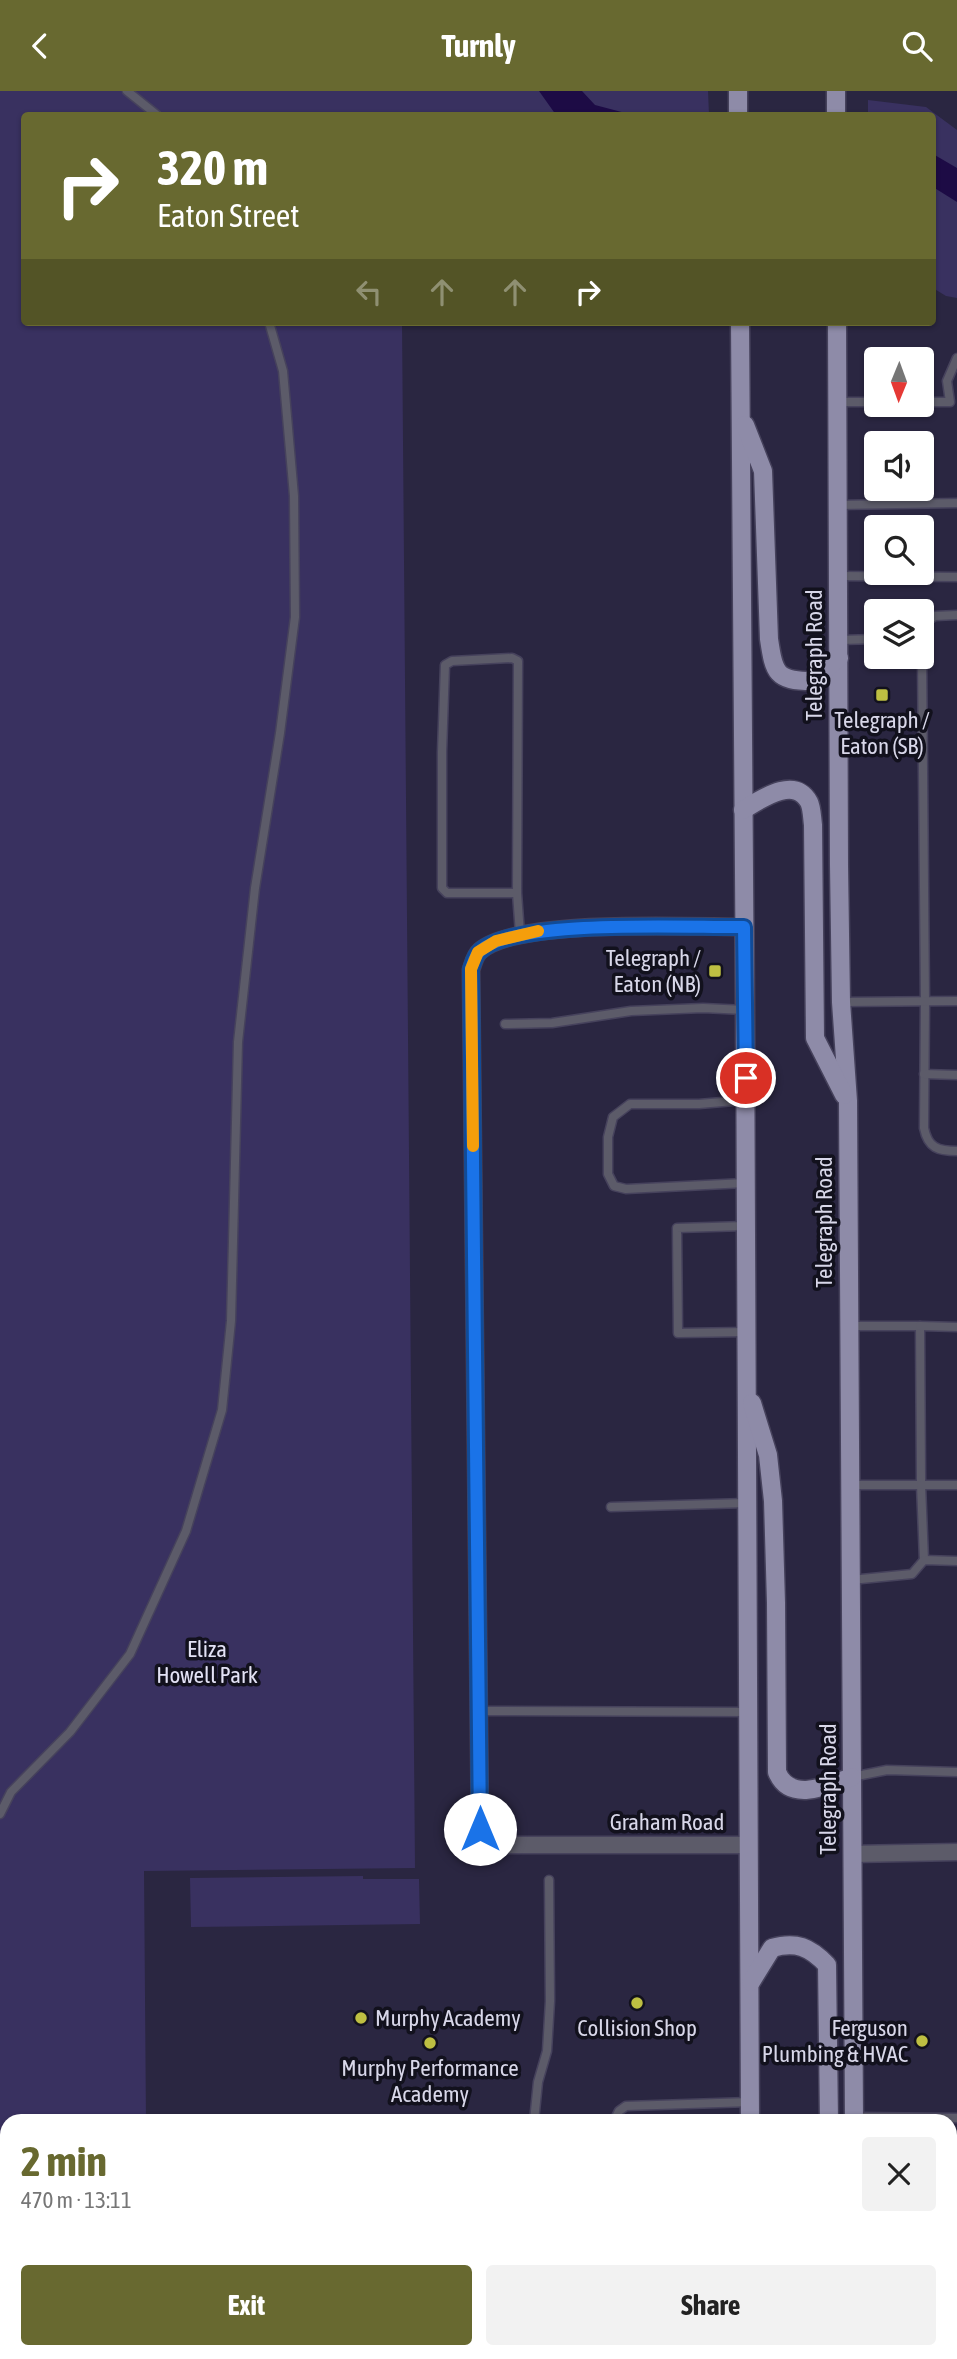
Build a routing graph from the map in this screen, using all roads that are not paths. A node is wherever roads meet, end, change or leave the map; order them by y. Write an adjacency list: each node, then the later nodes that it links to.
1 (127, 91): 4 (lane)
2 (738, 91): 5 (main road)
3 (836, 91): 6 (main road)
4 (153, 112)
5 (738, 112)
6 (836, 112)
7 (270, 326): 58 (lane)
8 (740, 326): 15 (main road)
9 (837, 326): 11 (main road, Telegraph Road)
10 (957, 358): 14 (lane)
11 (837, 402): 12 (lane); 17 (main road, Telegraph Road)
12 (864, 402)
13 (934, 403): 14 (lane)
14 (954, 405)
15 (741, 412): 23 (main road); 25 (main road)
16 (957, 503): 17 (lane)
17 (838, 505): 18 (main road, Telegraph Road)
18 (838, 576): 19 (lane); 23 (main road, Telegraph Road)
19 (957, 577)
20 (957, 615): 21 (lane)
21 (934, 616)
22 (864, 642): 23 (lane)
23 (839, 649): 29 (main road, Telegraph Road)
24 (922, 669): 30 (lane)
25 (743, 810): 27 (main road); 37 (main road)
26 (517, 893): 26 (lane); 28 (lane)
27 (744, 927): 28 (street); 32 (main road)
28 (520, 934): 54 (street)
29 (841, 1002): 30 (lane); 37 (main road, Telegraph Road)
30 (925, 1002): 31 (lane); 34 (lane)
31 (957, 1002)
32 (746, 1010): 33 (lane); 36 (main road)
33 (505, 1024)
34 (924, 1074): 35 (lane); 38 (lane)
35 (957, 1075)
36 (746, 1100): 39 (main road); 39 (lane)
37 (848, 1101): 41 (main road, Telegraph Road)
38 (957, 1151)
39 (746, 1182): 40 (main road)
40 (746, 1226): 44 (main road); 44 (lane)
41 (849, 1326): 42 (lane); 46 (main road, Telegraph Road)
42 (919, 1326): 43 (lane); 47 (lane)
43 (957, 1327)
44 (746, 1332): 45 (main road)
45 (746, 1387): 49 (main road); 57 (main road)
46 (850, 1485): 47 (lane); 53 (main road, Telegraph Road)
47 (921, 1485): 48 (lane); 51 (lane)
48 (957, 1485)
49 (746, 1503): 50 (lane); 55 (main road)
50 (611, 1507)
51 (924, 1560): 52 (lane); 53 (lane)
52 (957, 1561)
53 (851, 1580): 57 (main road, Telegraph Road)
54 (480, 1711): 55 (lane); 61 (street, Graham Road)
55 (748, 1713): 61 (main road)
56 (957, 1772): 57 (lane)
57 (852, 1777): 63 (main road, Telegraph Road)
58 (11, 1792): 59 (lane); 60 (lane)
59 (0, 1795)
60 (0, 1815)
61 (748, 1845): 65 (main road)
62 (957, 1851): 63 (street)
63 (853, 1854): 71 (main road, Telegraph Road)
64 (549, 1880): 67 (lane)
65 (750, 1983): 66 (main road); 70 (main road)
66 (750, 2102): 68 (lane); 69 (main road)
67 (535, 2114)
68 (618, 2114)
69 (750, 2114)
70 (829, 2114)
71 (854, 2114)

